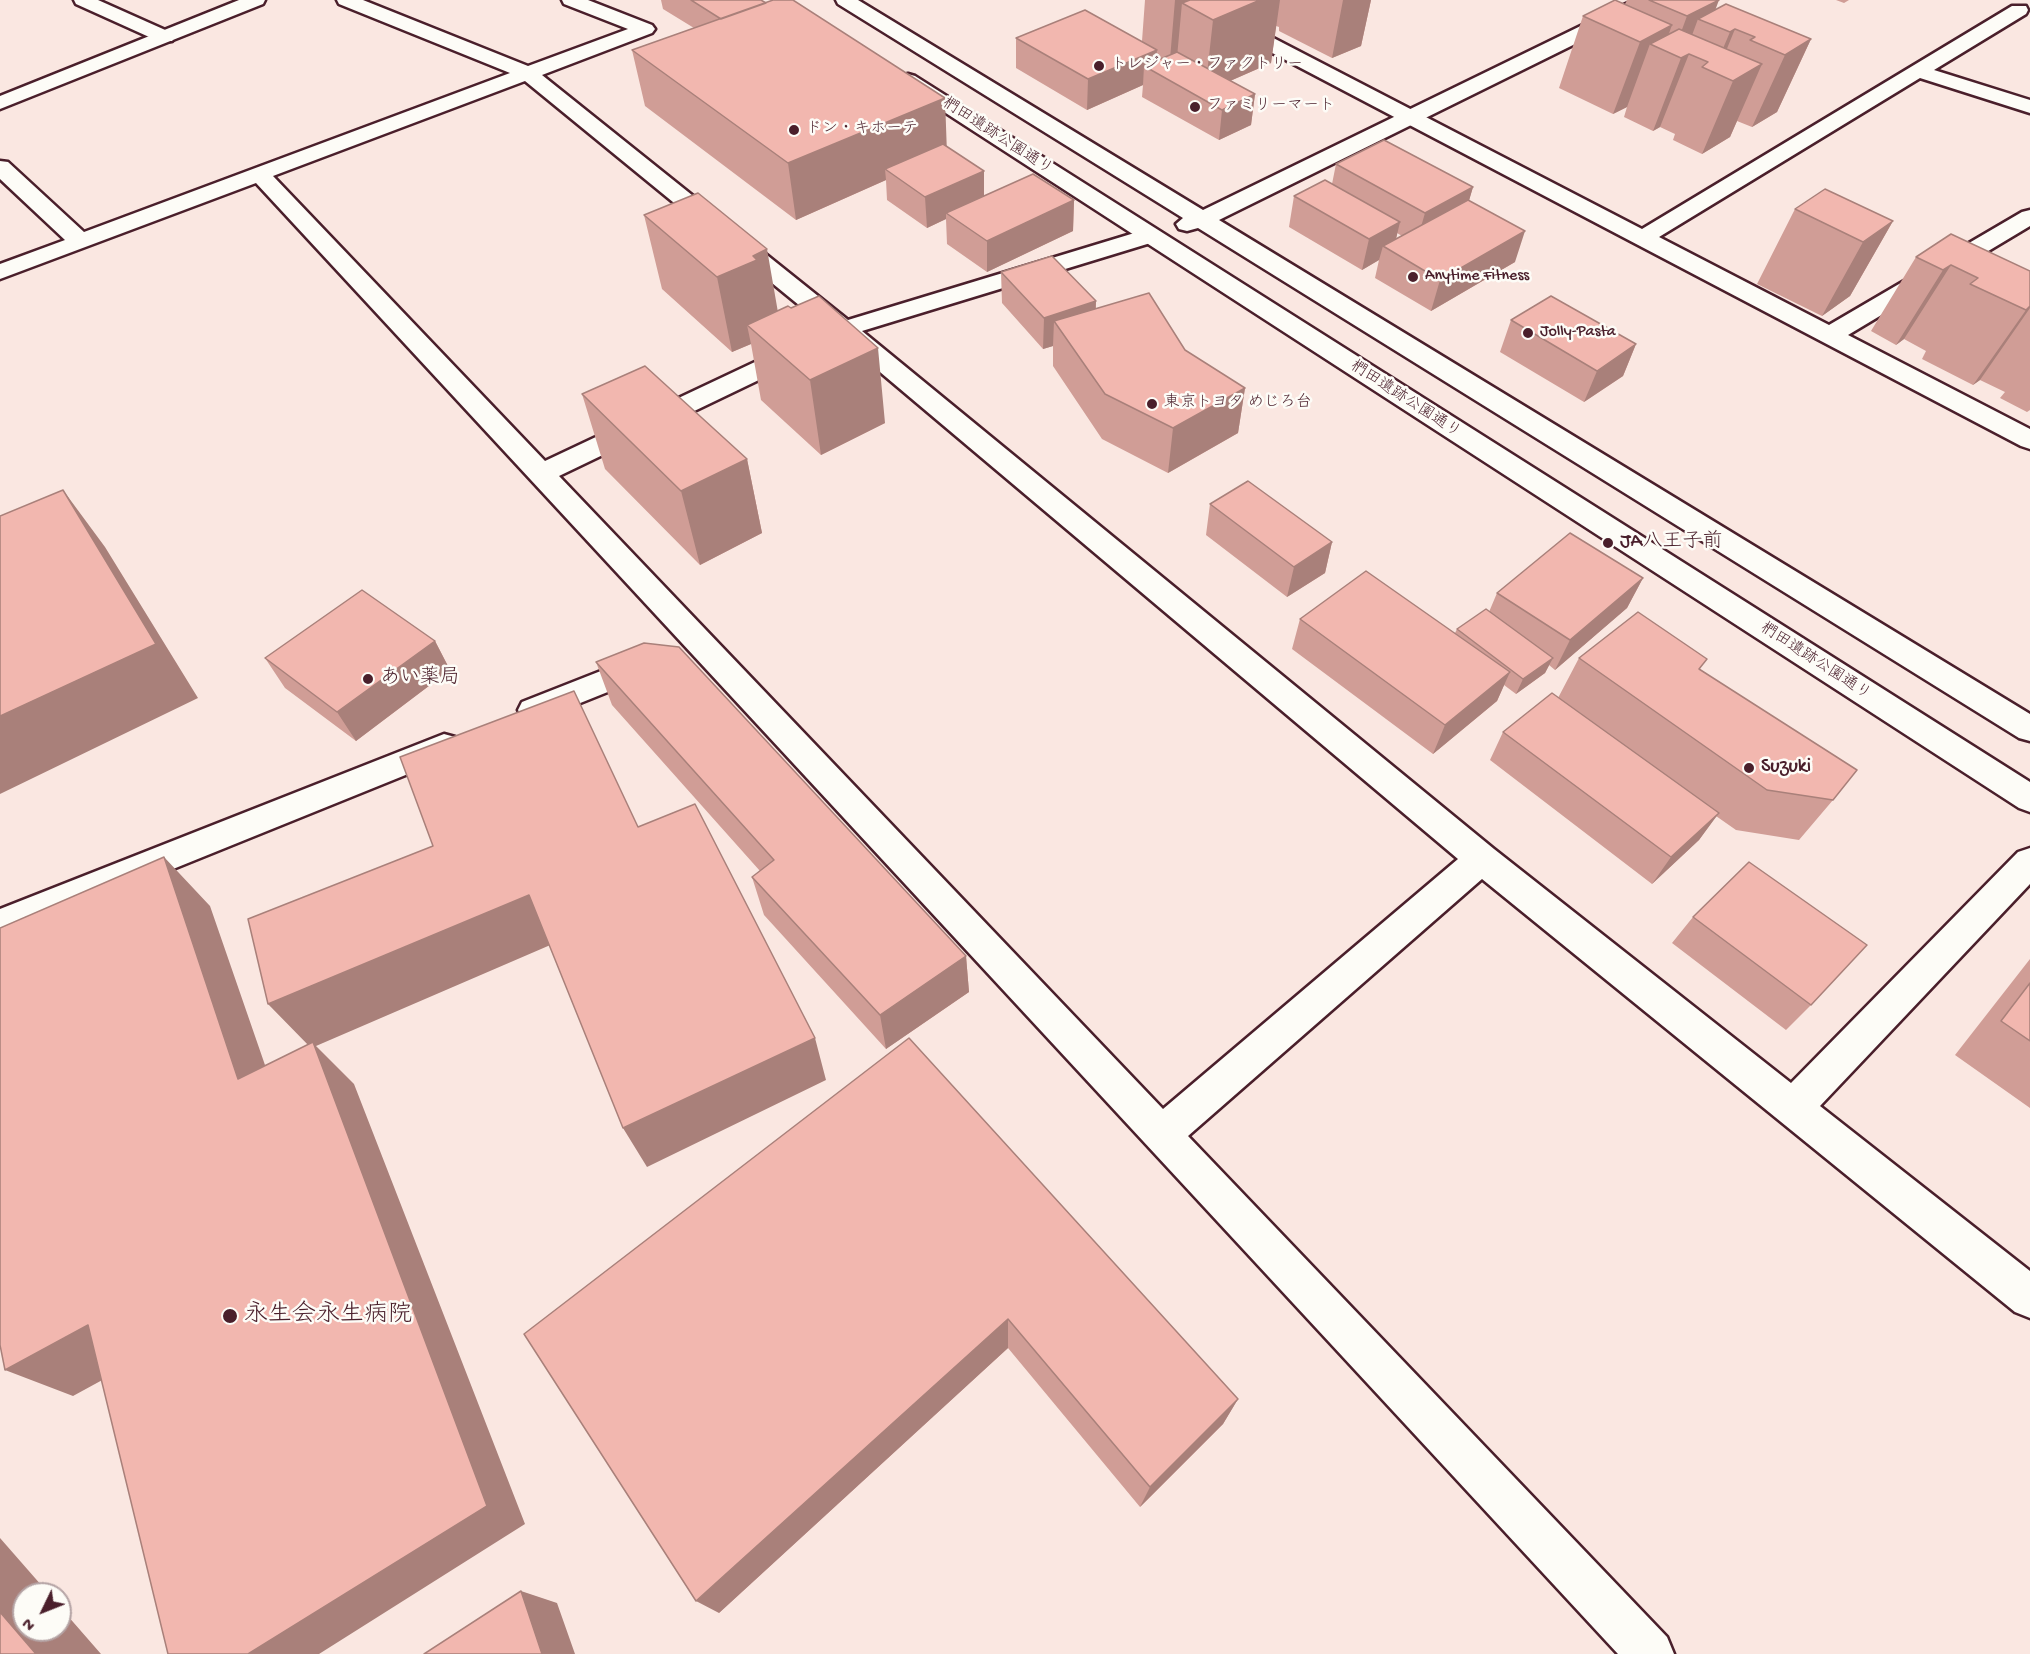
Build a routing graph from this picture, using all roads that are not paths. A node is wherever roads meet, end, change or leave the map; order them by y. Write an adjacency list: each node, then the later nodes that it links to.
1 (83, 0): 10 (street)
2 (256, 0): 10 (street)
3 (346, 0): 13 (street)
4 (571, 0): 13 (street)
5 (845, 0): 20 (street, 椚田遺跡公園通り)
6 (1186, 0): 16 (street)
7 (1649, 0): 16 (street)
8 (1996, 0): 9 (street)
9 (2024, 13): 12 (street)
10 (165, 37): 14 (street)
11 (888, 67): 21 (street, 椚田遺跡公園通り)
12 (1918, 70): 15 (street); 22 (street)
13 (528, 73): 18 (street); 25 (street)
14 (0, 103)
15 (2030, 107)
16 (1410, 117): 20 (street); 22 (street)
17 (0, 167): 23 (street)
18 (260, 175): 23 (street); 28 (street)
19 (2030, 217): 26 (street)
20 (1202, 219): 21 (street); 31 (street, 椚田遺跡公園通り)
21 (1149, 236): 25 (street); 33 (street, 椚田遺跡公園通り)
22 (1641, 239): 26 (street)
23 (80, 241): 24 (street)
24 (0, 272)
25 (844, 329): 28 (street); 34 (street)
26 (1828, 336): 27 (street)
27 (2030, 440)
28 (541, 474): 29 (street)
29 (700, 643): 30 (street); 38 (street)
30 (512, 719)
31 (2030, 729)
32 (467, 736): 36 (street)
33 (2030, 799)
34 (1482, 860): 37 (street); 38 (street)
35 (2030, 862): 37 (street)
36 (0, 924)
37 (1793, 1108): 39 (street)
38 (1162, 1134): 40 (street)
39 (2030, 1297)
40 (1650, 1654)

